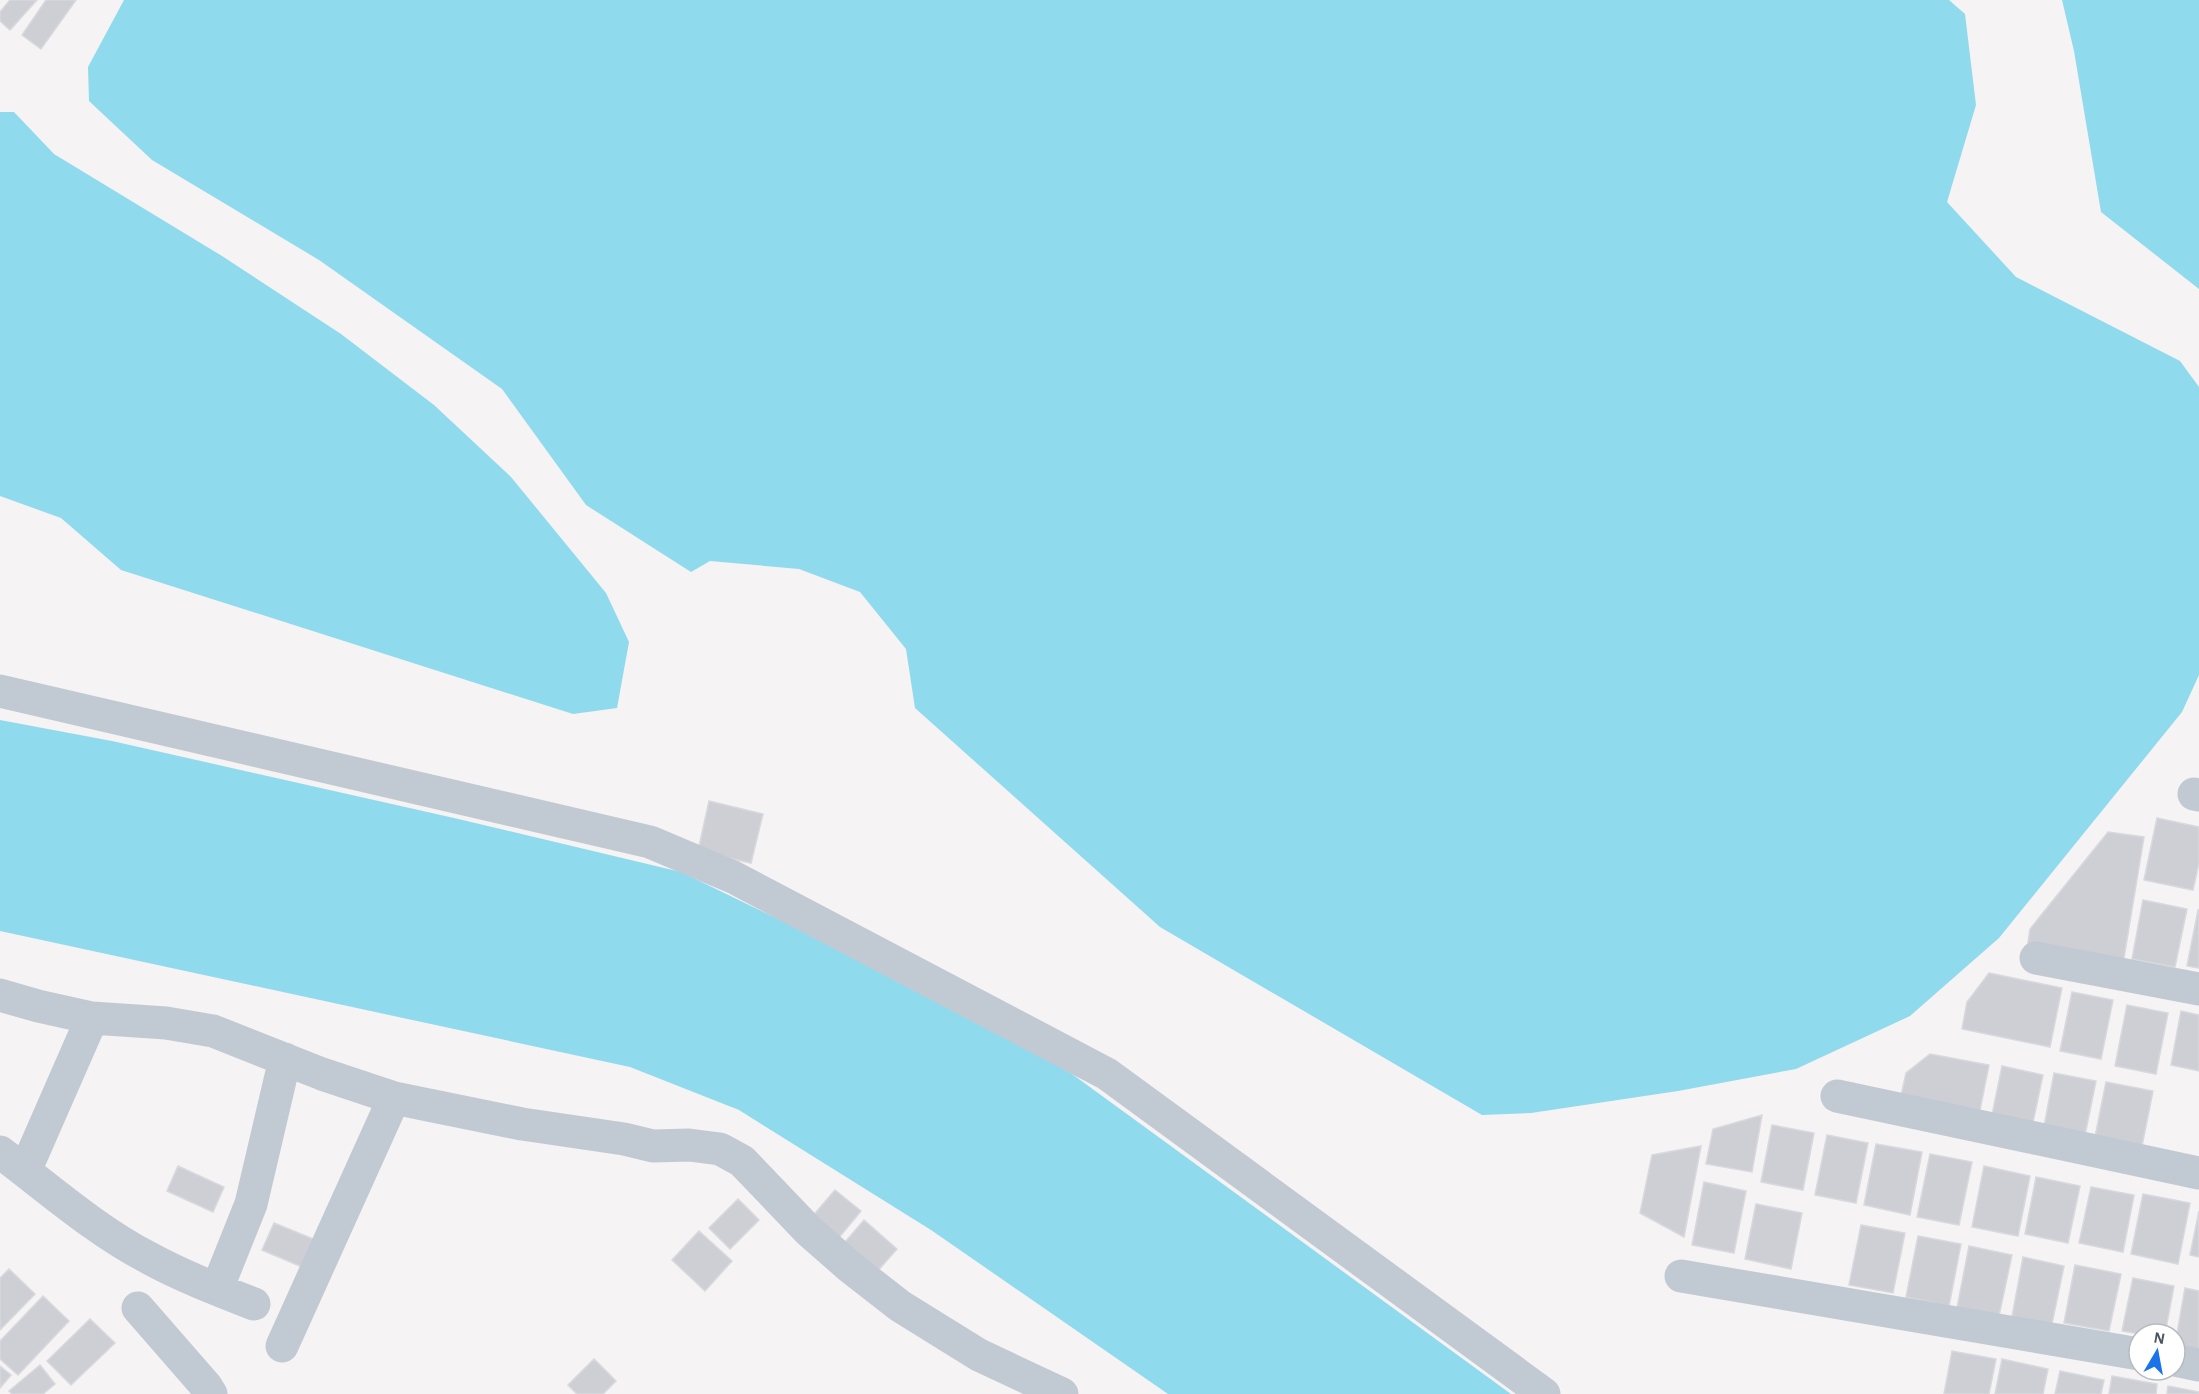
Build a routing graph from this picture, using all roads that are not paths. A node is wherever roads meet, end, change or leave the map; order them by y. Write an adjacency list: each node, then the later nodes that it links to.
1 (0, 691): 19 (street)
2 (2036, 958): 3 (street)
3 (2199, 989)
4 (0, 995): 5 (street)
5 (92, 1018): 6 (street); 9 (street)
6 (285, 1059): 8 (street); 12 (street)
7 (1837, 1096): 10 (street)
8 (394, 1098): 15 (street); 18 (street)
9 (12, 1161): 12 (street)
10 (2199, 1173)
11 (1682, 1276): 16 (street)
12 (217, 1289): 13 (street)
13 (254, 1304)
14 (138, 1308): 17 (street)
15 (282, 1346)
16 (2127, 1352)
17 (210, 1394)
18 (1062, 1394)
19 (1544, 1394)

